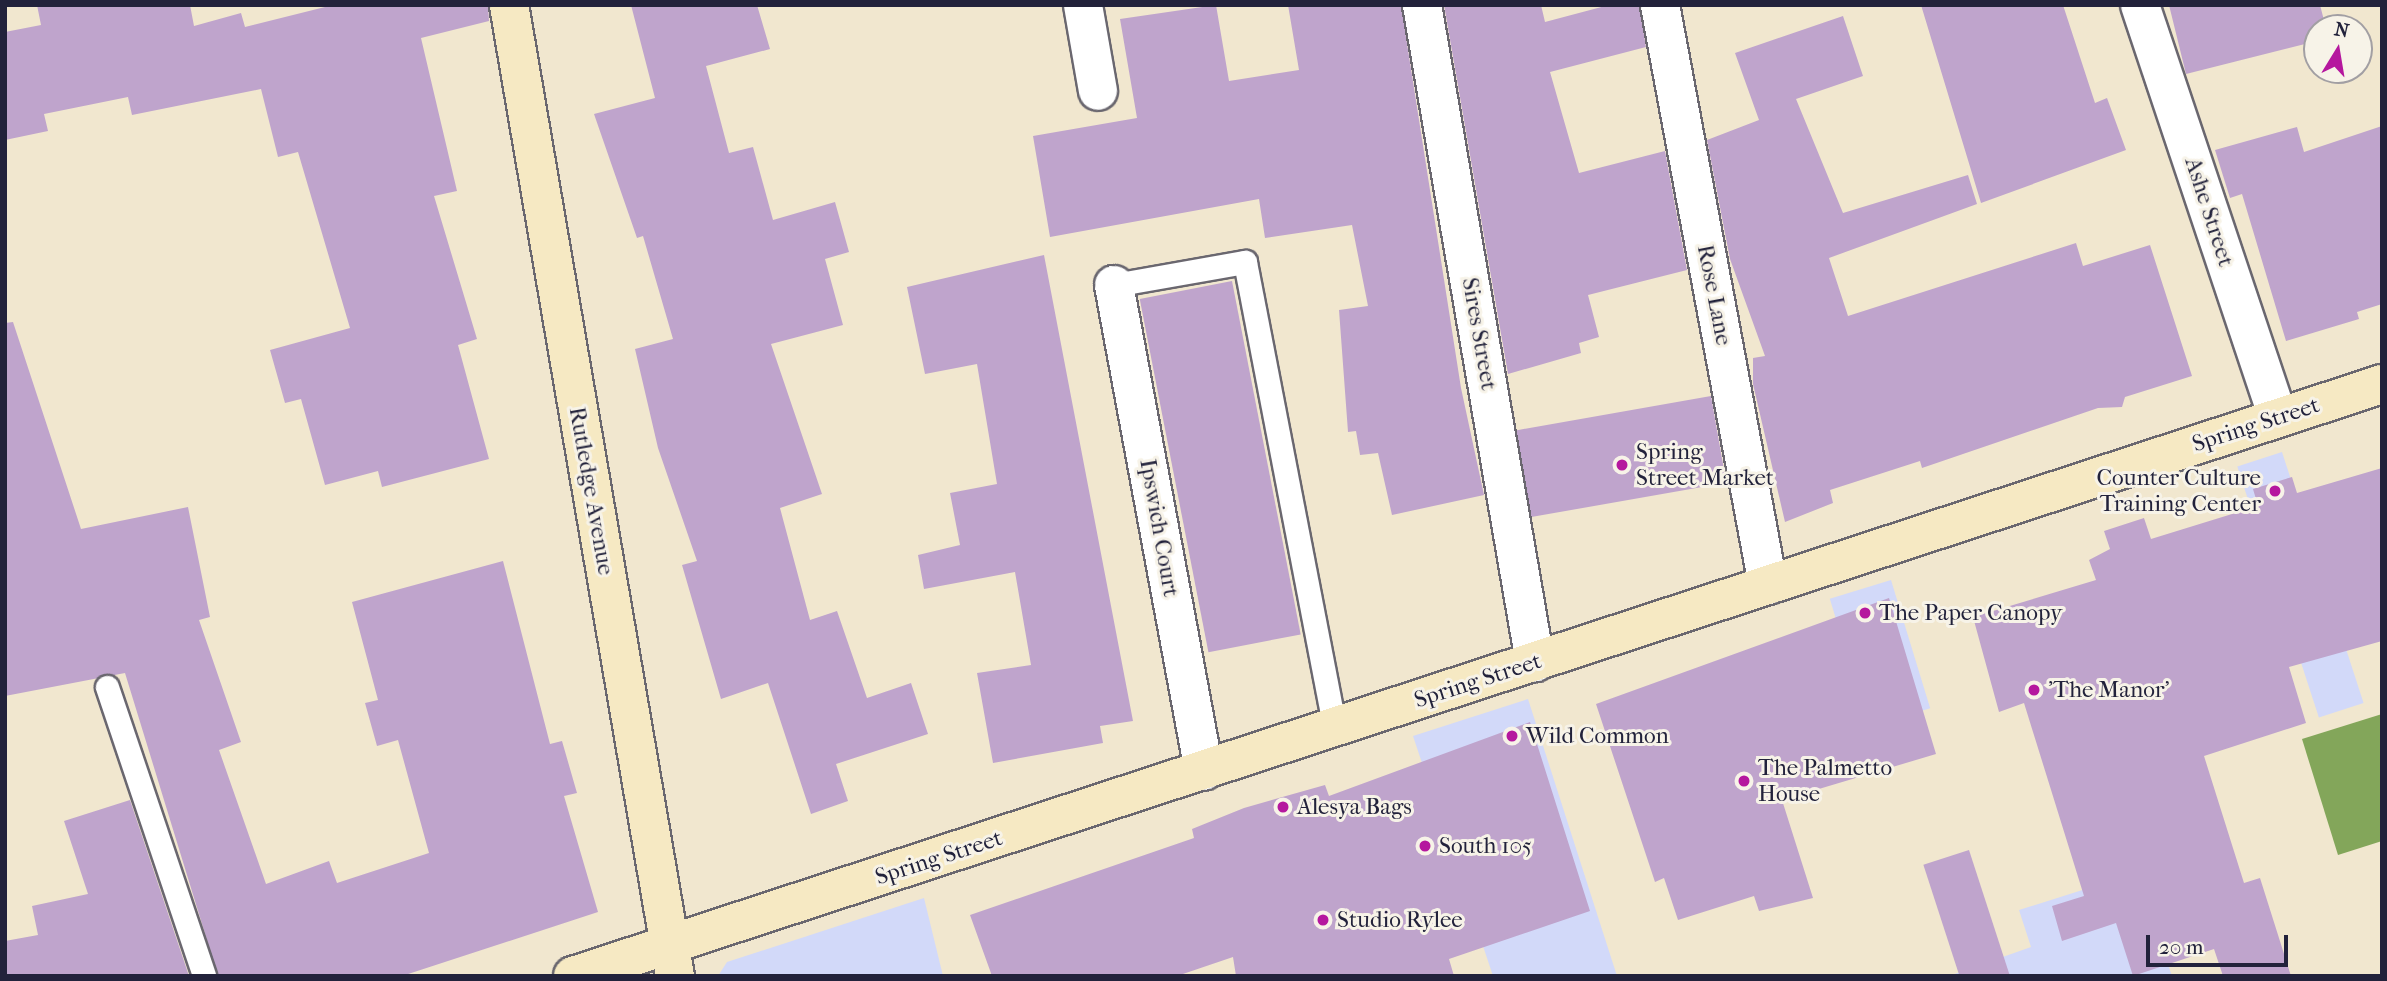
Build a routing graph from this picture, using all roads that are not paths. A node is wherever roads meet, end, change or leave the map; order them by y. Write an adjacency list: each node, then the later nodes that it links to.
1 (509, 5): 15 (main road, Rutledge Avenue)
2 (1083, 5): 6 (street)
3 (1422, 5): 11 (street, Sires Street)
4 (1660, 5): 10 (street, Rose Lane)
5 (2140, 5): 9 (street, Ashe Street)
6 (1098, 91)
7 (1114, 285): 13 (lane); 14 (street, Ipswich Court)
8 (2382, 384): 9 (main road, Spring Street)
9 (2278, 418): 10 (main road, Spring Street)
10 (1768, 585): 11 (main road, Spring Street)
11 (1535, 662): 13 (main road, Spring Street)
12 (107, 687): 16 (lane)
13 (1335, 728): 14 (main road, Spring Street)
14 (1204, 771): 15 (main road, Spring Street)
15 (672, 960): 17 (main road, Spring Street)
16 (204, 976)
17 (573, 976)

